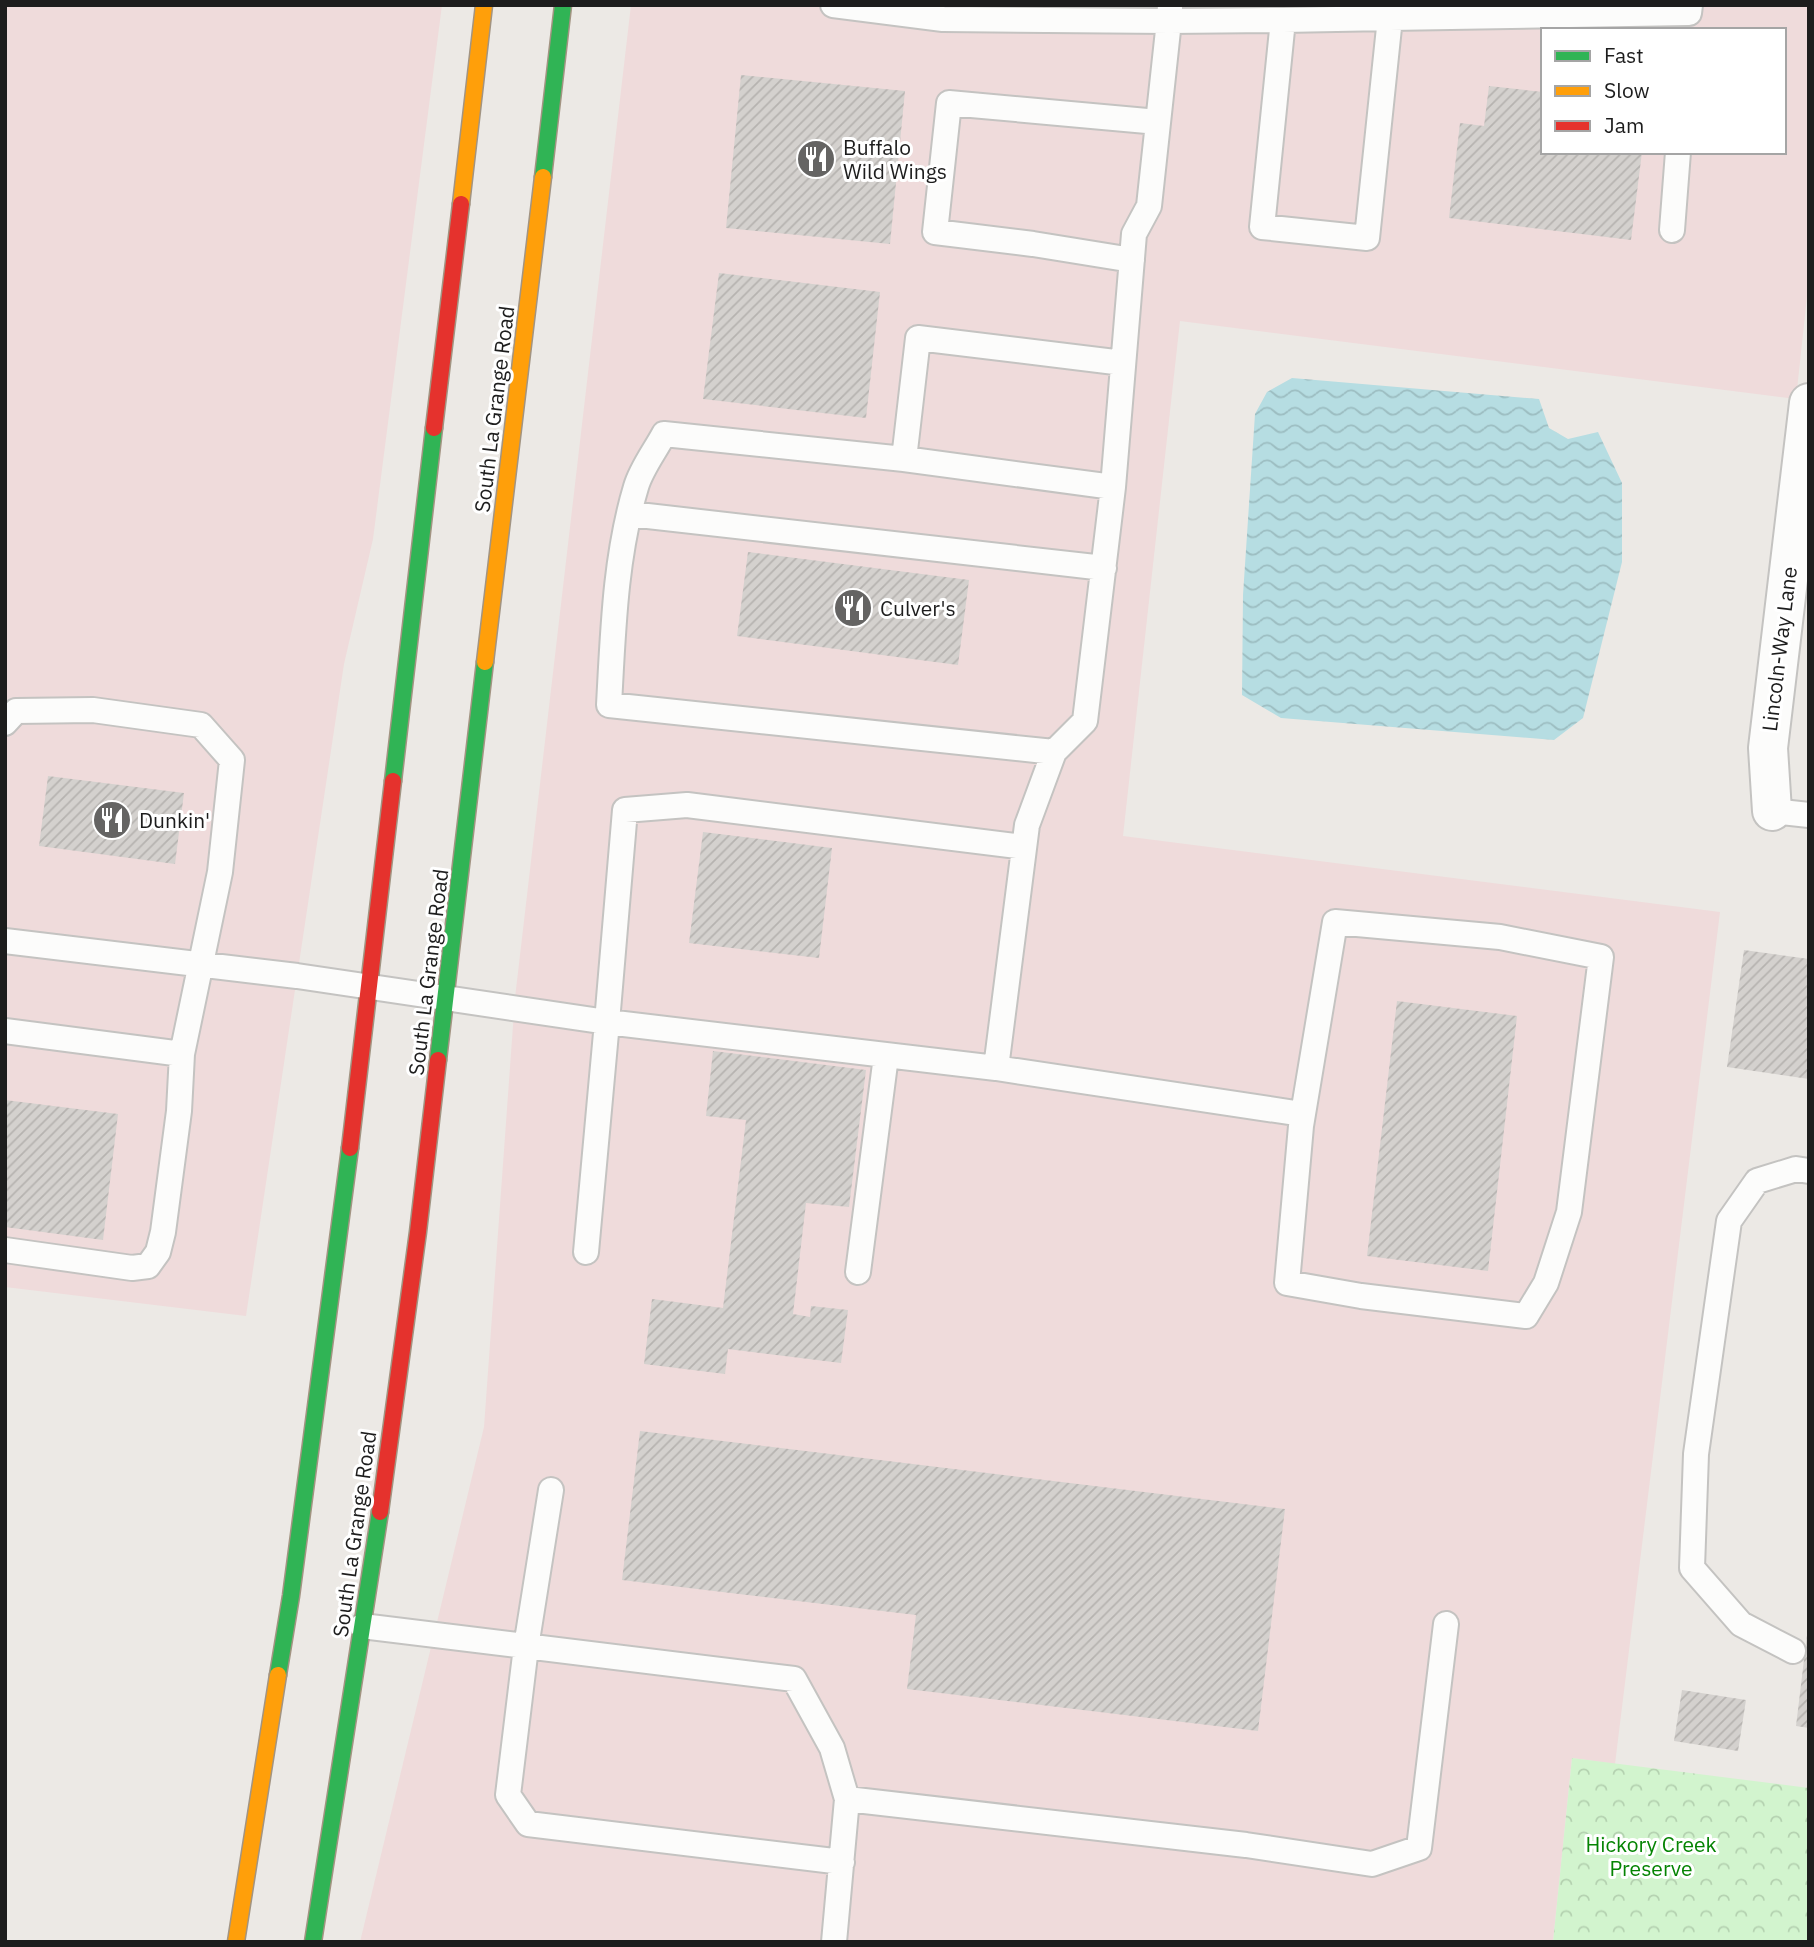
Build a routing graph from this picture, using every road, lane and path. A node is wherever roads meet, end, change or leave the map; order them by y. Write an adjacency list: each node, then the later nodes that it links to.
1 (484, 5): 25 (main road)
2 (563, 5): 26 (main road, South La Grange Road)
3 (833, 5): 4 (lane)
4 (1170, 13): 7 (lane); 8 (lane)
5 (1689, 16): 6 (lane)
6 (1390, 18): 7 (lane); 7 (lane)
7 (1283, 20)
8 (1158, 122): 11 (lane); 11 (lane)
9 (1678, 154): 10 (lane)
10 (1672, 230)
11 (1132, 260): 12 (lane)
12 (1123, 363): 14 (lane); 15 (lane)
13 (1809, 403): 20 (street, Lincoln-Way Lane)
14 (904, 458): 15 (lane); 16 (lane)
15 (1113, 486): 17 (lane)
16 (630, 514): 17 (lane); 19 (lane)
17 (1104, 568): 19 (lane)
18 (5, 723): 24 (lane)
19 (1054, 752): 22 (lane)
20 (1772, 811): 21 (lane)
21 (1809, 816)
22 (1024, 847): 27 (lane); 31 (lane)
23 (5, 941): 24 (lane)
24 (201, 964): 25 (lane); 29 (lane)
25 (369, 986): 26 (lane); 44 (main road)
26 (446, 998): 27 (lane); 39 (main road, South La Grange Road)
27 (607, 1022): 30 (lane); 35 (lane)
28 (5, 1031): 29 (lane)
29 (182, 1054): 34 (lane)
30 (886, 1056): 31 (lane); 36 (lane)
31 (996, 1069): 32 (lane)
32 (1301, 1126): 32 (lane)
33 (1809, 1171): 41 (lane)
34 (5, 1250)
35 (586, 1252)
36 (858, 1272)
37 (551, 1490): 40 (lane)
38 (1446, 1624): 42 (lane)
39 (362, 1626): 40 (lane); 45 (main road, South La Grange Road)
40 (526, 1647): 42 (lane); 43 (lane)
41 (1793, 1651)
42 (847, 1799): 43 (lane)
43 (842, 1862): 46 (lane)
44 (236, 1942)
45 (313, 1942)
46 (834, 1942)

